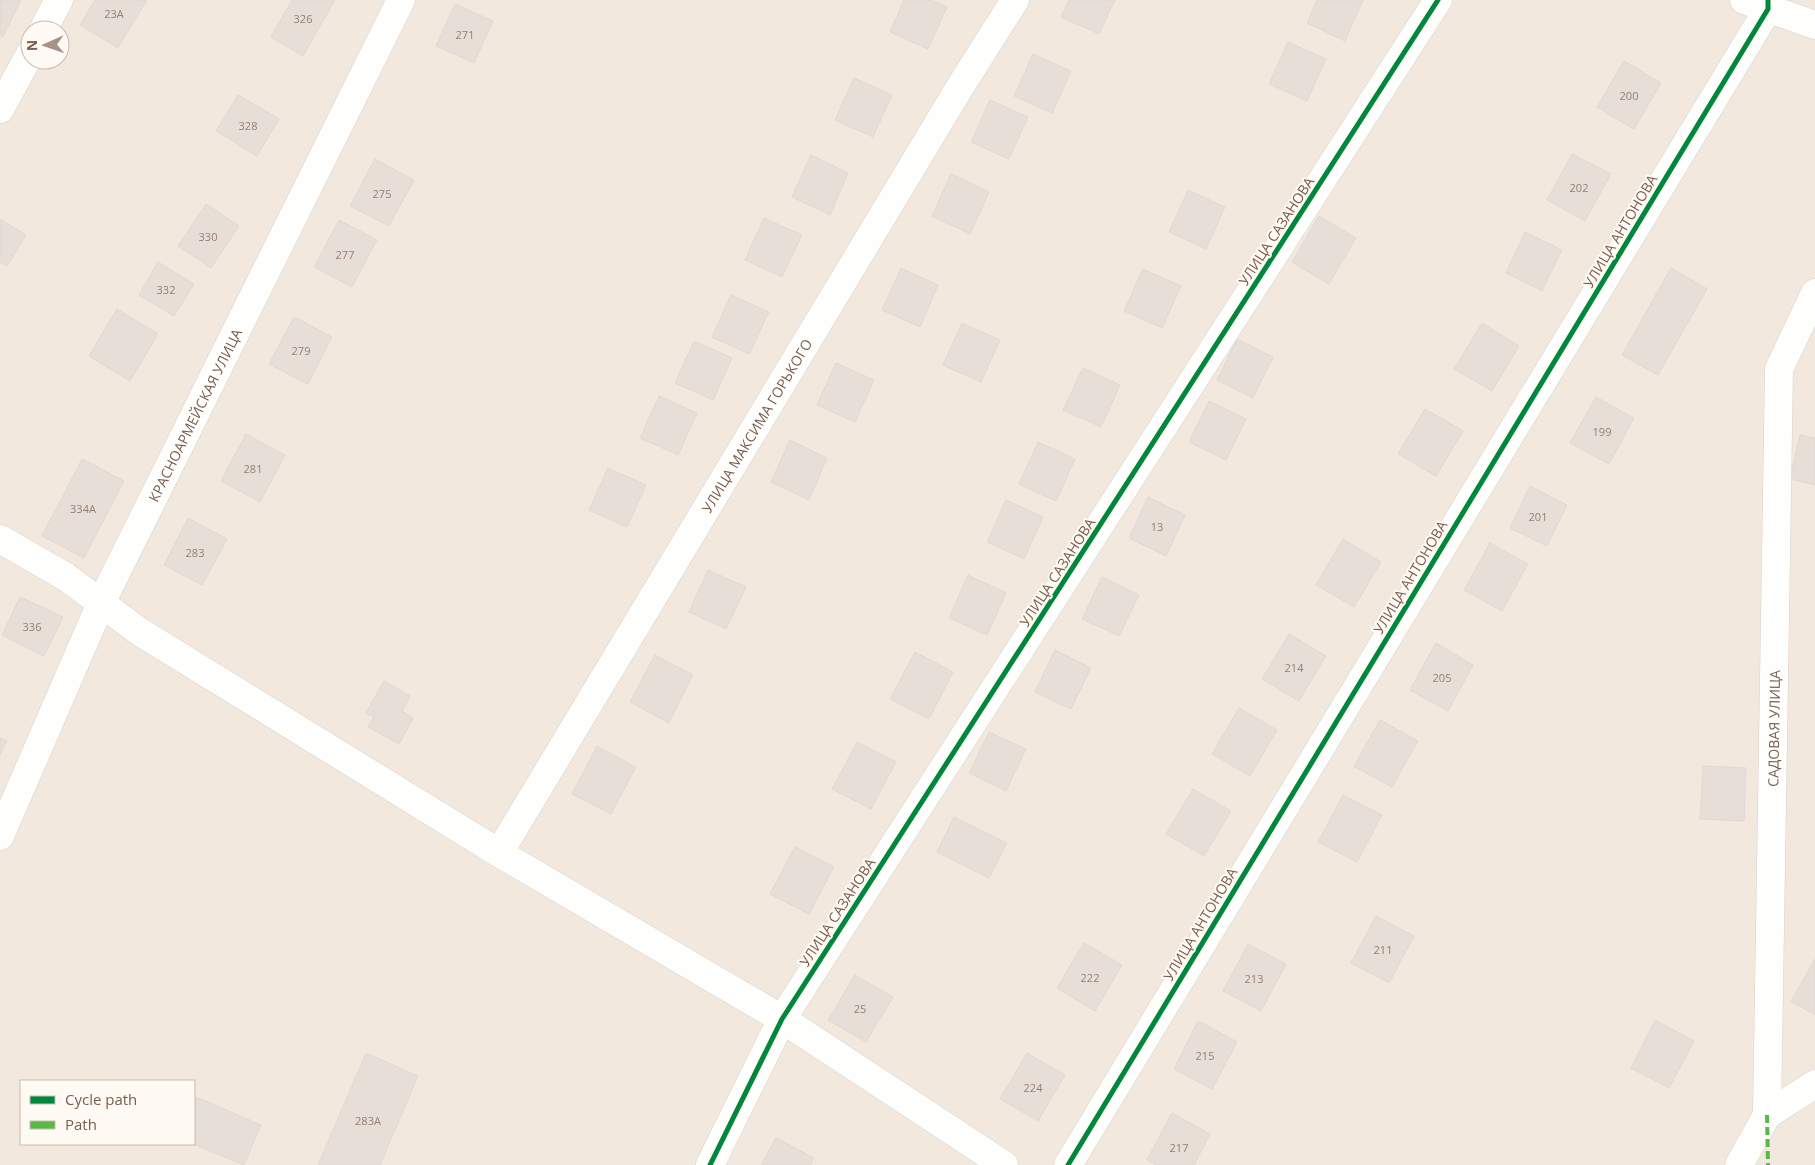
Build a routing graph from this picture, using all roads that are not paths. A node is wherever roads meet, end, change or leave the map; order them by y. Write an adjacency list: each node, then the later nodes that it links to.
1 (59, 0): 6 (street)
2 (401, 0): 12 (street, КРАСНОАРМЕЙСКАЯ УЛИЦА)
3 (1015, 0): 14 (street, УЛИЦА МАКСИМА ГОРЬКОГО)
4 (1438, 0): 15 (street, УЛИЦА САЗАНОВА)
5 (1760, 3): 7 (street); 20 (street, УЛИЦА АНТОНОВА)
6 (48, 20)
7 (1815, 25)
8 (21, 70): 9 (street)
9 (0, 109)
10 (1815, 293): 17 (street, САДОВАЯ УЛИЦА)
11 (0, 539): 12 (street)
12 (102, 603): 13 (street, КРАСНОАРМЕЙСКАЯ УЛИЦА); 14 (street)
13 (0, 836)
14 (499, 853): 15 (street)
15 (782, 1019): 18 (street, УЛИЦА САЗАНОВА); 19 (street)
16 (1815, 1084): 17 (street)
17 (1767, 1115): 21 (street, САДОВАЯ УЛИЦА)
18 (710, 1165)
19 (1004, 1165)
20 (1068, 1165)
21 (1739, 1165)

